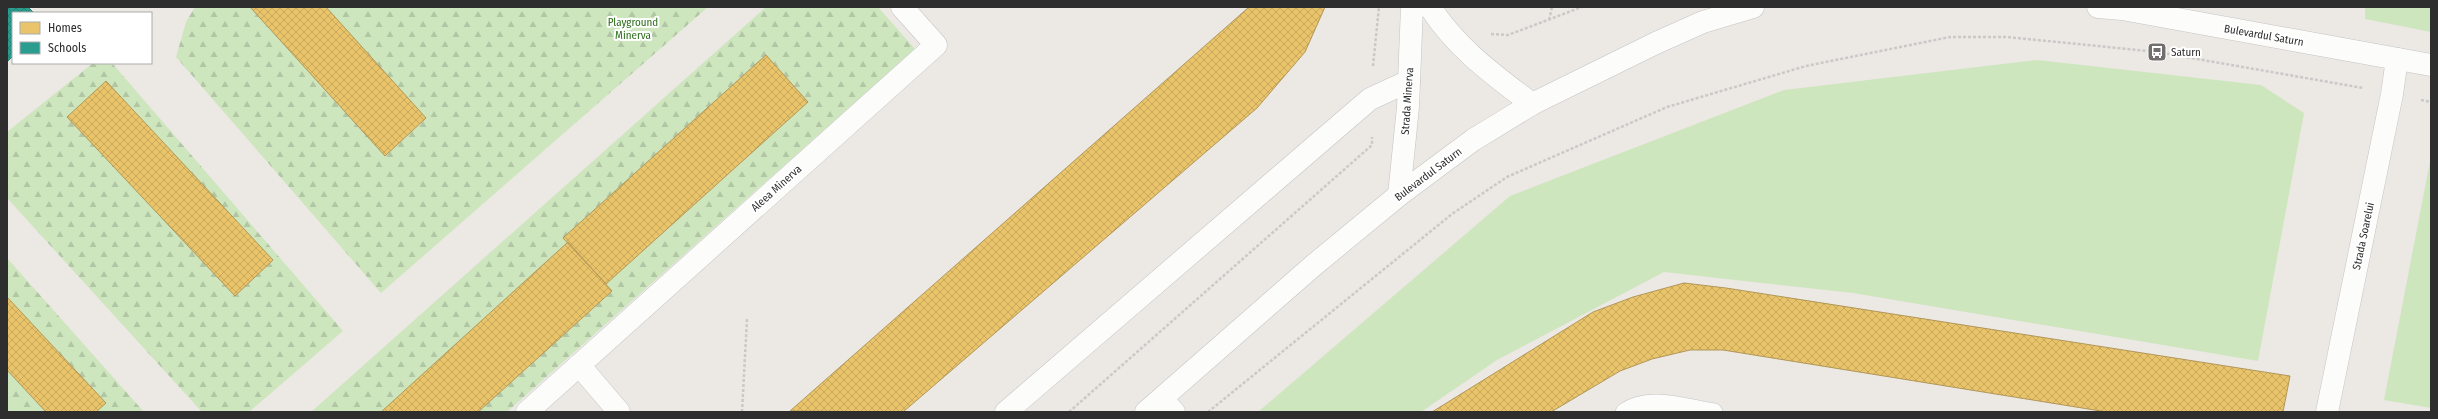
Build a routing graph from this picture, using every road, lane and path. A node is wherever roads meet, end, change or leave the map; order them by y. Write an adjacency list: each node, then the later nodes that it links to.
1 (902, 7): 19 (street, Aleea Minerva)
2 (1379, 7): 15 (path)
3 (1412, 7): 13 (street, Strada Minerva)
4 (1430, 7): 16 (street)
5 (1552, 7): 9 (path)
6 (1582, 7): 9 (path)
7 (1753, 7): 16 (street, Bulevardul Saturn)
8 (2098, 7): 11 (street, Bulevardul Saturn)
9 (1548, 20): 10 (path)
10 (1484, 31)
11 (2397, 59): 12 (street, Bulevardul Saturn); 14 (street, Strada Soarelui)
12 (2431, 65)
13 (1408, 81): 15 (street); 17 (street, Strada Minerva)
14 (2392, 94): 26 (path); 29 (street, Strada Soarelui)
15 (1370, 99): 24 (street); 25 (path)
16 (1532, 104): 17 (street, Bulevardul Saturn)
17 (1399, 195): 20 (street, Bulevardul Saturn)
18 (747, 319): 23 (path)
19 (579, 365): 21 (street, Aleea Minerva); 22 (street)
20 (1161, 408)
21 (527, 412)
22 (619, 412)
23 (742, 412)
24 (1006, 412)
25 (1069, 412)
26 (1208, 412)
27 (1624, 412): 28 (lane)
28 (1714, 412)
29 (2329, 412)

